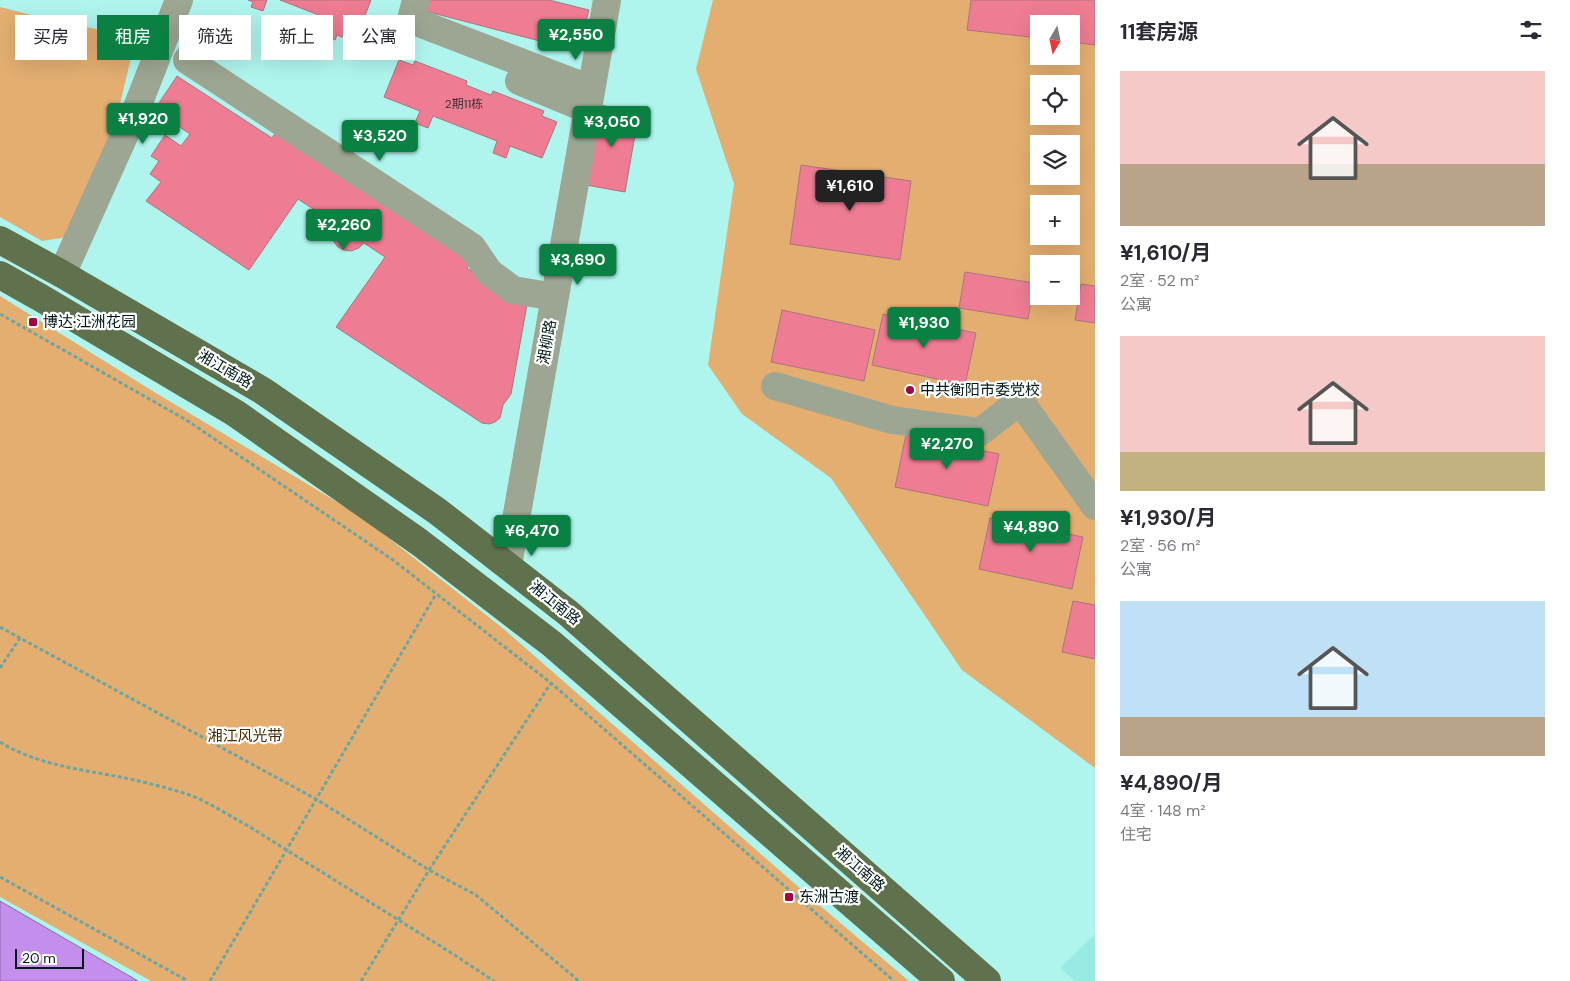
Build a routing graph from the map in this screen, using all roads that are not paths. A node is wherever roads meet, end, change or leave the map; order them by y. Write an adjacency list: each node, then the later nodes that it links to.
1 (180, 0): 7 (street)
2 (416, 0): 5 (street)
3 (607, 0): 5 (street, 湘柳路)
4 (187, 60): 9 (street)
5 (589, 99): 9 (street, 湘柳路)
6 (0, 240): 7 (main road, 湘江南路)
7 (62, 274): 12 (main road, 湘江南路)
8 (0, 275): 13 (main road, 湘江南路)
9 (554, 297): 12 (street, 湘柳路)
10 (775, 386): 11 (street)
11 (1095, 506)
12 (508, 565): 14 (main road, 湘江南路)
13 (941, 981)
14 (987, 981)

